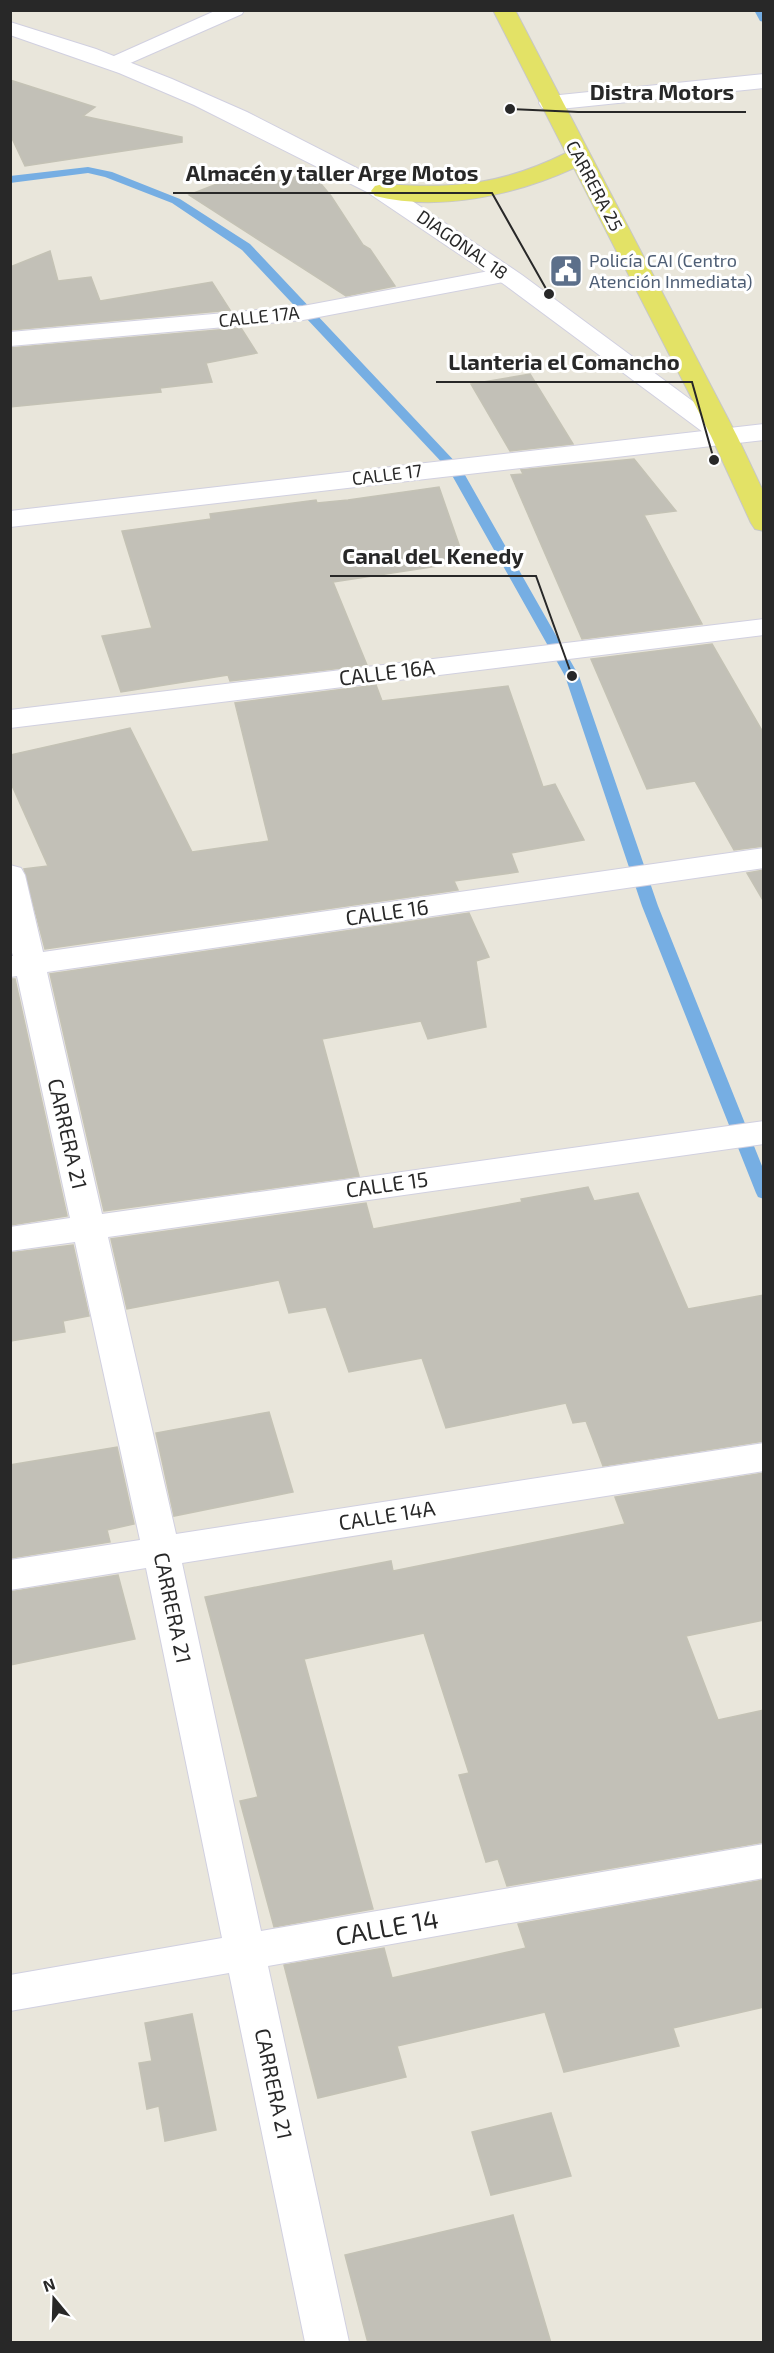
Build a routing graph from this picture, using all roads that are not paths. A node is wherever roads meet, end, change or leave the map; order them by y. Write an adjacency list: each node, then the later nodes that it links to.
1 (235, 10): 4 (lane)
2 (504, 10): 6 (main road, CARRERA 25)
3 (10, 28): 4 (street, DIAGONAL 18)
4 (112, 64): 8 (street, DIAGONAL 18)
5 (760, 81): 6 (street)
6 (550, 103): 7 (main road, CARRERA 25)
7 (579, 156): 8 (main road); 12 (main road, CARRERA 25)
8 (383, 191): 9 (street, DIAGONAL 18)
9 (505, 275): 10 (street, CALLE 17A); 12 (street, DIAGONAL 18)
10 (10, 339)
11 (764, 432): 12 (street, CALLE 17)
12 (724, 436): 13 (street, CALLE 17); 14 (main road, CARRERA 25)
13 (10, 519)
14 (764, 523)
15 (764, 627): 16 (street, CALLE 16A)
16 (10, 719)
17 (764, 858): 19 (street, CALLE 16)
18 (10, 875): 19 (street, CARRERA 21)
19 (20, 966): 21 (street, CARRERA 21)
20 (764, 1132): 21 (street, CALLE 15)
21 (88, 1227): 22 (street, CALLE 15); 24 (street, CARRERA 21)
22 (10, 1239)
23 (764, 1456): 24 (street, CALLE 14A)
24 (160, 1551): 25 (street, CALLE 14A); 27 (street, CARRERA 21)
25 (10, 1575)
26 (764, 1861): 27 (street, CALLE 14)
27 (245, 1953): 28 (street, CALLE 14); 29 (street, CARRERA 21)
28 (10, 1993)
29 (327, 2343)

